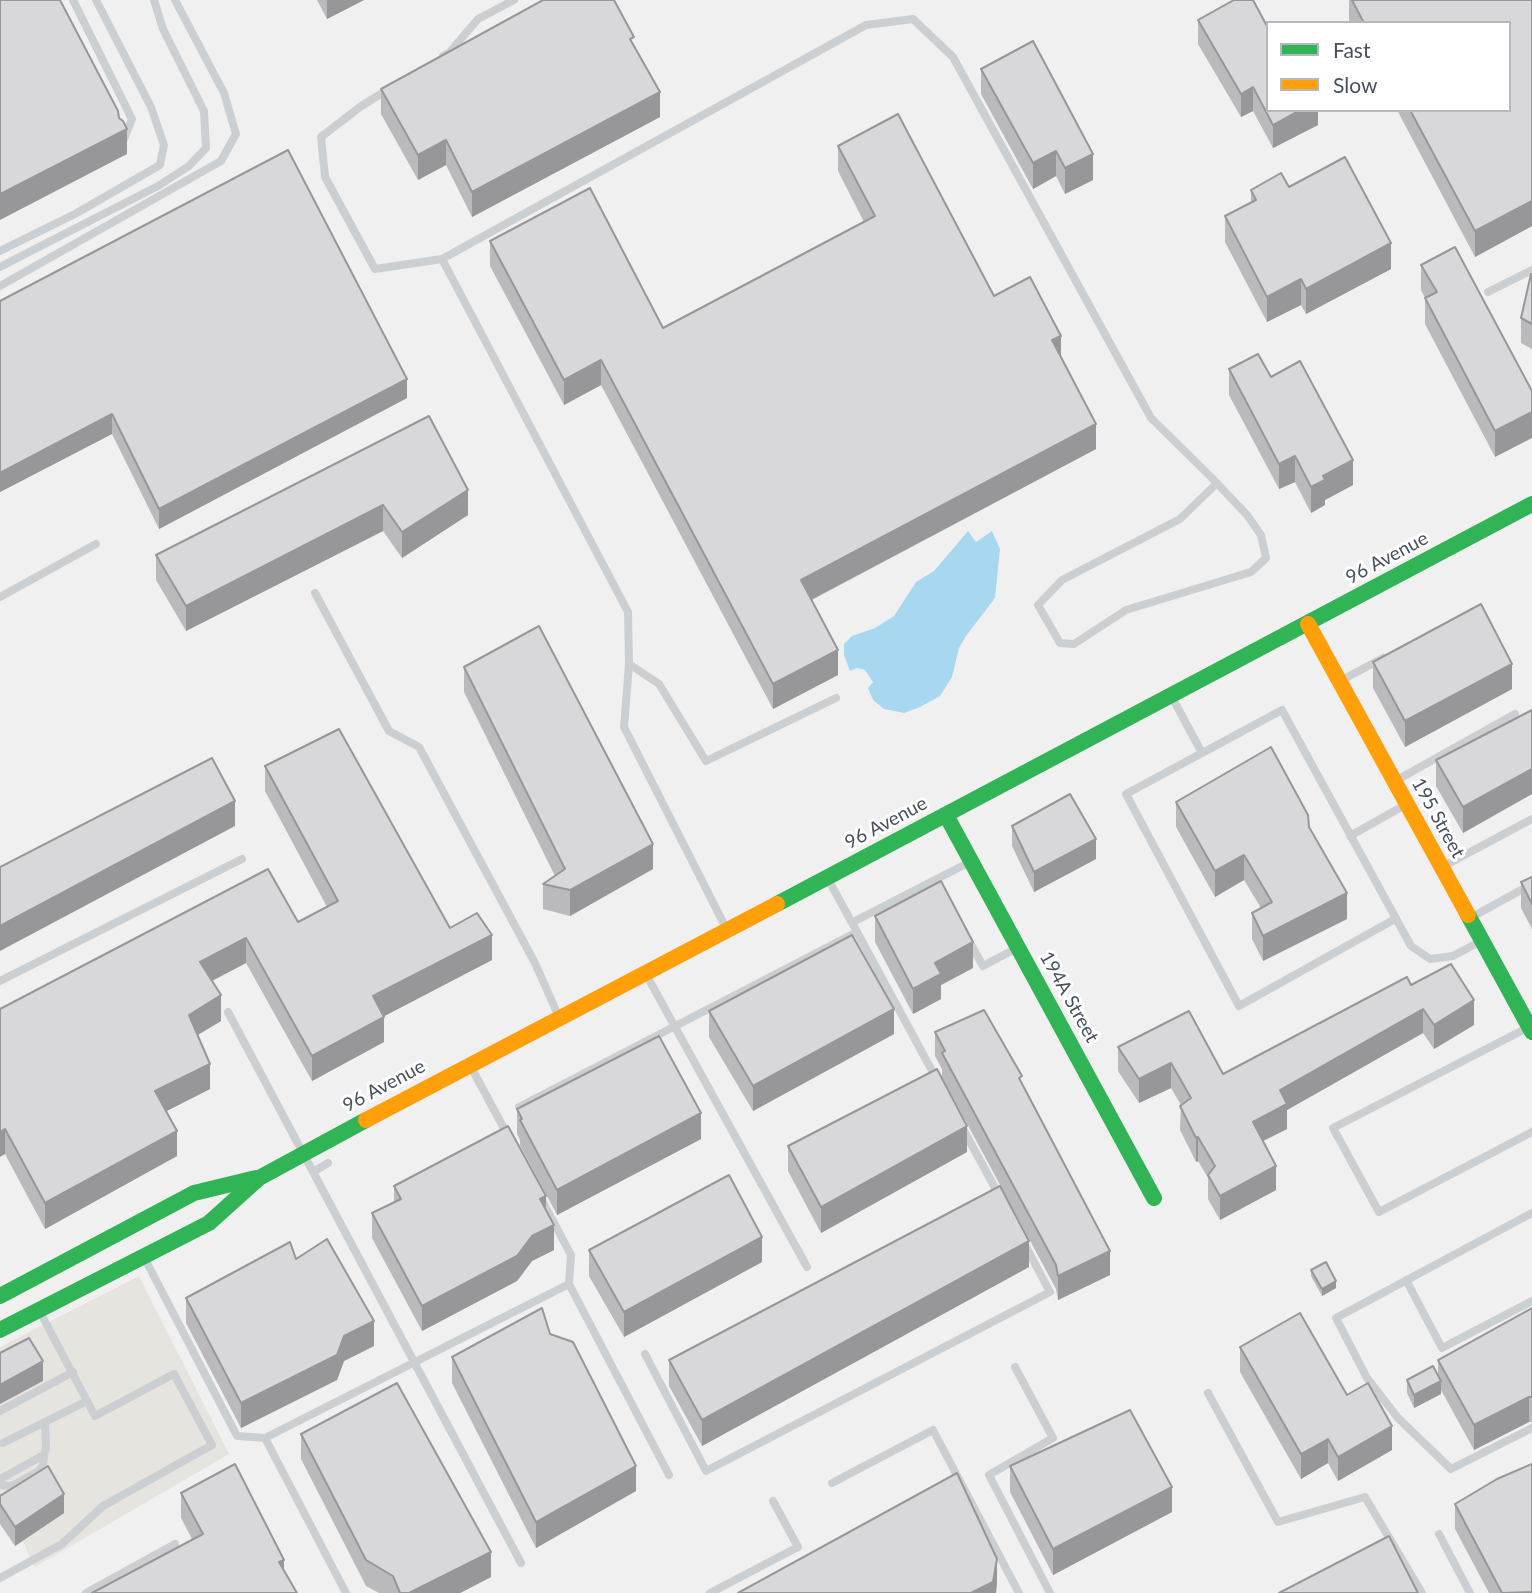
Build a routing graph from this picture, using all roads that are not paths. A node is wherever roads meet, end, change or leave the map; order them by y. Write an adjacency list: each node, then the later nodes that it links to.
1 (73, 0): 8 (lane)
2 (96, 0): 9 (lane)
3 (154, 0): 11 (lane)
4 (175, 0): 13 (lane)
5 (514, 0): 6 (lane)
6 (438, 60)
7 (393, 86): 10 (lane)
8 (124, 140)
9 (0, 251)
10 (442, 259): 15 (lane); 22 (lane)
11 (0, 267)
12 (1532, 270): 14 (lane)
13 (0, 286)
14 (1488, 292)
15 (1217, 484): 15 (lane)
16 (1532, 504): 20 (main road, 96 Avenue)
17 (96, 544): 19 (lane)
18 (314, 593): 51 (lane)
19 (0, 597)
20 (1308, 624): 23 (main road, 195 Street); 24 (main road, 96 Avenue)
21 (1396, 651): 23 (lane)
22 (629, 664): 25 (lane); 43 (lane)
23 (1339, 681): 28 (main road, 195 Street)
24 (1172, 696): 27 (lane); 30 (main road, 96 Avenue)
25 (836, 698)
26 (1515, 714): 28 (lane)
27 (1202, 753): 32 (lane); 40 (lane)
28 (1394, 782): 29 (main road, 195 Street)
29 (1407, 804): 32 (lane); 35 (main road, 195 Street)
30 (946, 815): 34 (main road, 194A Street); 36 (main road, 96 Avenue)
31 (1532, 819): 35 (lane)
32 (1350, 836): 40 (lane)
33 (242, 859): 49 (lane)
34 (971, 861): 37 (lane); 47 (main road, 194A Street)
35 (1441, 867): 41 (main road, 195 Street)
36 (828, 878): 42 (lane); 43 (main road, 96 Avenue)
37 (935, 880): 39 (lane); 42 (lane)
38 (1532, 884): 41 (lane)
39 (941, 891)
40 (1395, 919): 46 (lane)
41 (1469, 919): 46 (main road, 195 Street)
42 (853, 922): 44 (lane)
43 (727, 931): 48 (main road, 96 Avenue)
44 (857, 932): 52 (lane); 55 (lane)
45 (965, 933): 47 (lane)
46 (1482, 941): 53 (main road, 195 Street)
47 (1018, 948): 65 (main road, 194A Street)
48 (646, 973): 51 (main road, 96 Avenue); 52 (lane)
49 (0, 981)
50 (228, 1012): 60 (lane)
51 (560, 1018): 54 (main road, 96 Avenue)
52 (675, 1026): 56 (lane); 70 (lane)
53 (1531, 1029): 58 (lane)
54 (470, 1065): 59 (lane); 60 (main road, 96 Avenue)
55 (942, 1089)
56 (519, 1107)
57 (961, 1126): 66 (lane)
58 (1532, 1132)
59 (514, 1148)
60 (303, 1153): 62 (lane); 63 (main road, 96 Avenue)
61 (328, 1163): 62 (lane)
62 (313, 1172): 78 (lane)
63 (259, 1178): 69 (main road, 96 Avenue); 73 (main road, 96 Avenue)
64 (540, 1196): 72 (lane)
65 (1154, 1198)
66 (1006, 1210)
67 (1532, 1213): 71 (lane)
68 (1019, 1233): 77 (lane)
69 (143, 1256): 75 (main road, 96 Avenue); 86 (lane)
70 (807, 1267)
71 (1406, 1280): 74 (lane); 85 (lane)
72 (569, 1284): 78 (lane); 89 (lane)
73 (0, 1296)
74 (1532, 1301)
75 (39, 1310): 76 (main road, 96 Avenue); 80 (lane)
76 (0, 1330)
77 (645, 1354)
78 (415, 1363): 86 (lane); 96 (lane)
79 (1015, 1367): 102 (lane)
80 (72, 1372): 82 (lane); 83 (lane)
81 (1208, 1393): 103 (lane)
82 (87, 1401): 84 (lane); 97 (lane)
83 (0, 1411)
84 (45, 1422): 87 (lane); 88 (lane)
85 (1532, 1428)
86 (265, 1438): 99 (lane)
87 (4, 1443)
88 (44, 1455): 90 (lane); 92 (lane)
89 (668, 1475)
90 (0, 1479)
91 (832, 1483): 101 (lane)
92 (0, 1485)
93 (773, 1501): 100 (lane)
94 (1439, 1534): 104 (lane)
95 (175, 1544): 98 (lane)
96 (521, 1563)
97 (0, 1578)
98 (86, 1593)
99 (345, 1593)
100 (710, 1593)
101 (1019, 1593)
102 (1050, 1593)
103 (1422, 1593)
104 (1471, 1593)

